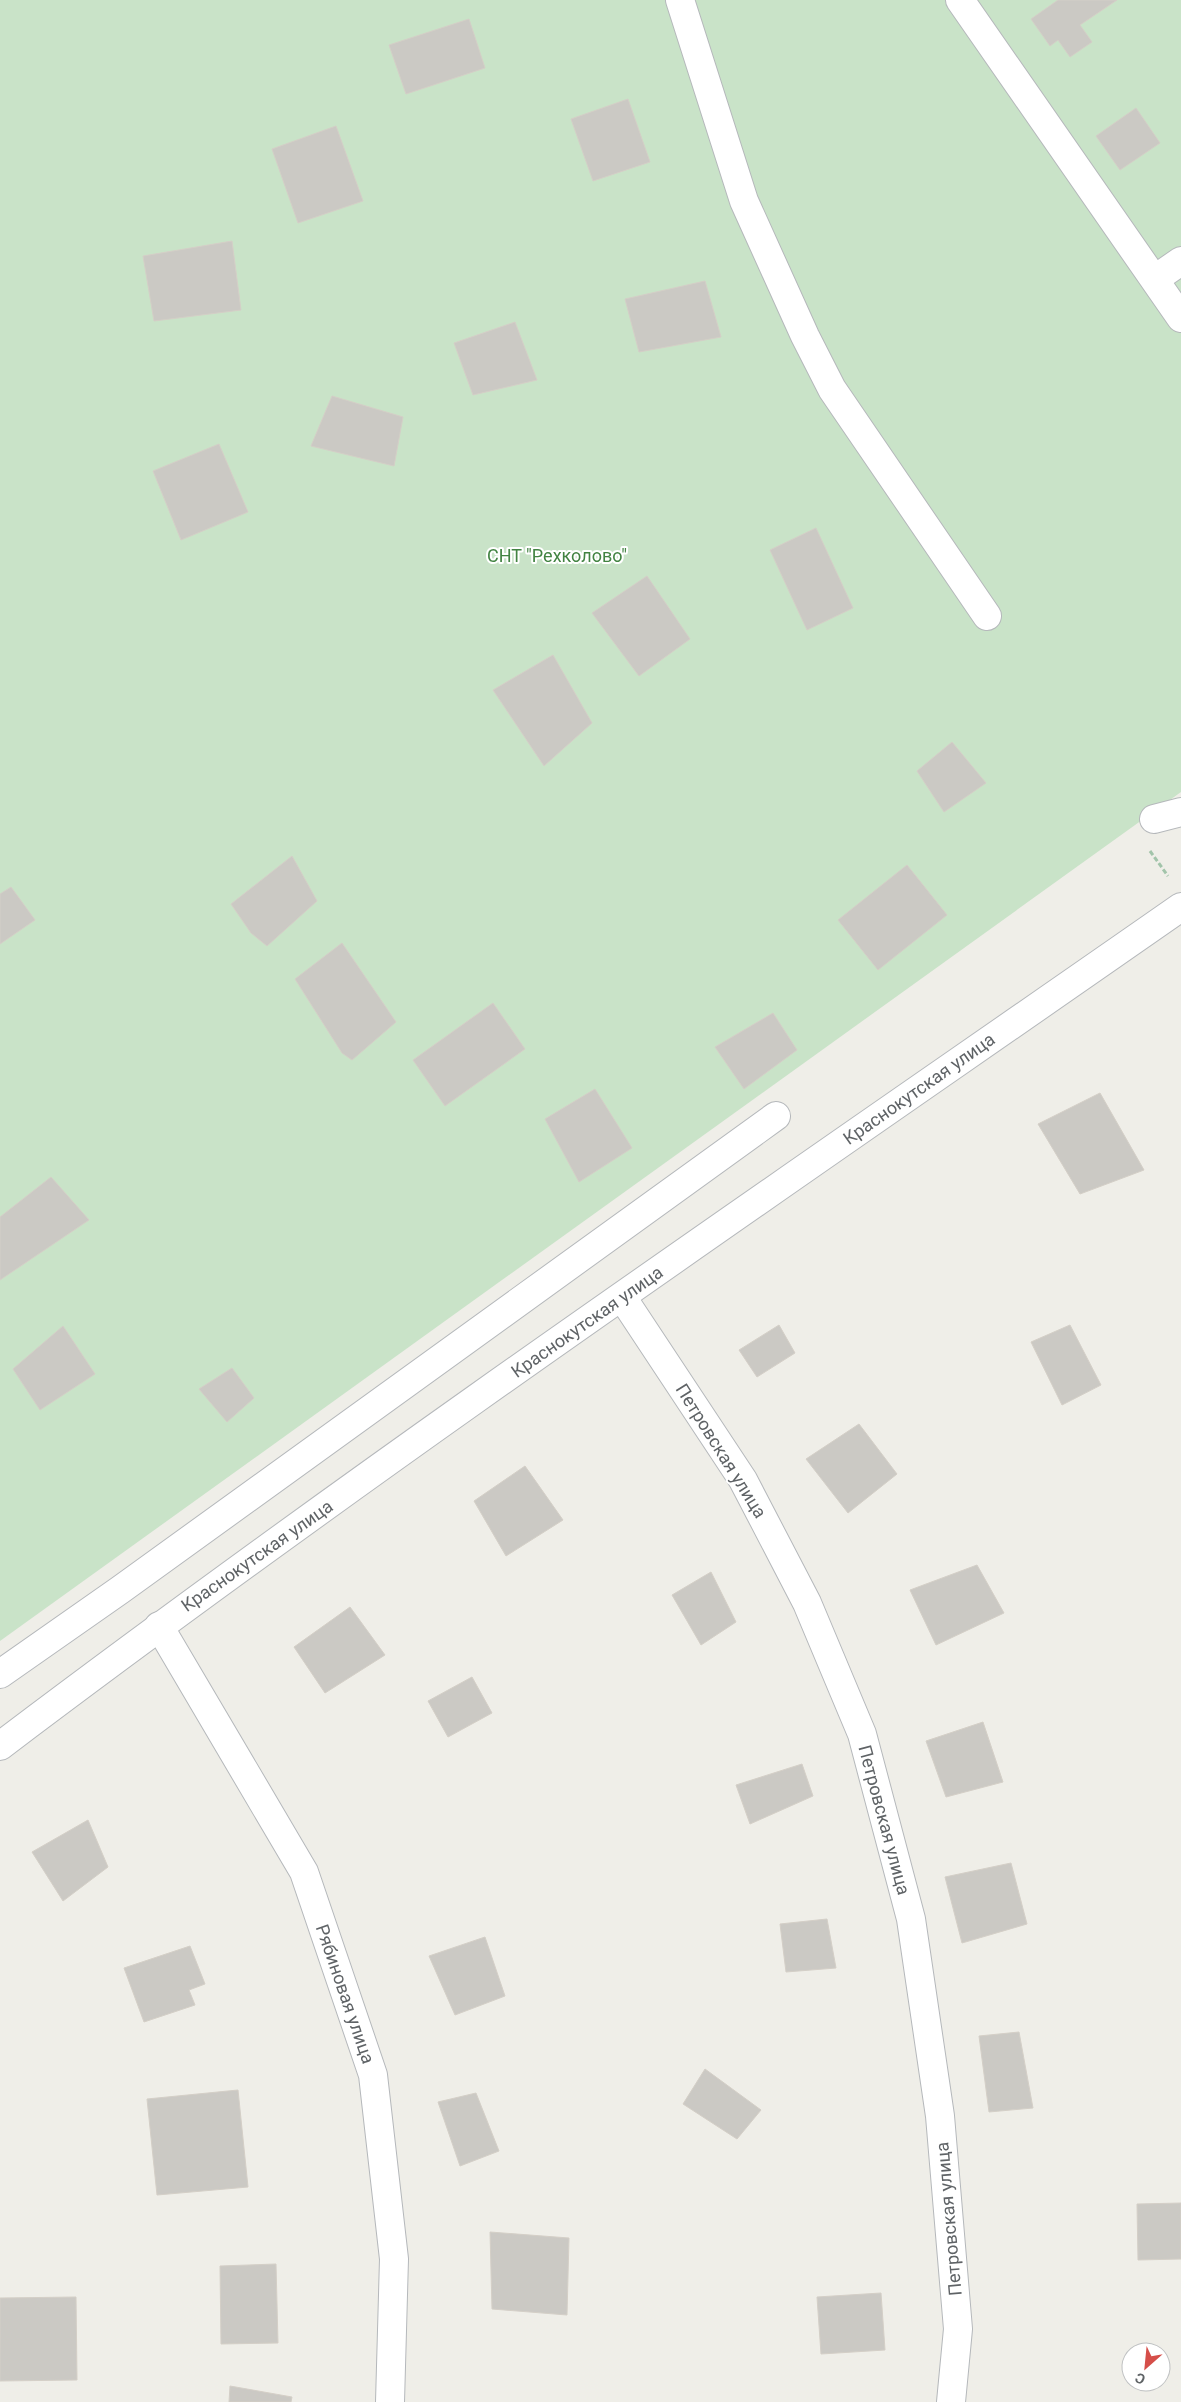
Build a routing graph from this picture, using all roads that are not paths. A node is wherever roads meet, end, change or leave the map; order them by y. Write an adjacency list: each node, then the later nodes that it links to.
1 (680, 0): 6 (street)
2 (960, 0): 4 (street)
3 (1181, 261): 4 (street)
4 (1155, 279): 5 (street)
5 (1181, 318)
6 (987, 616)
7 (1181, 812): 8 (street)
8 (1154, 819)
9 (1181, 907): 11 (street, Краснокутская улица)
10 (776, 1116): 13 (street)
11 (622, 1297): 12 (street, Краснокутская улица); 16 (street, Петровская улица)
12 (159, 1626): 14 (street, Краснокутская улица); 15 (street, Рябиновая улица)
13 (0, 1674)
14 (0, 1746)
15 (390, 2402)
16 (951, 2402)

